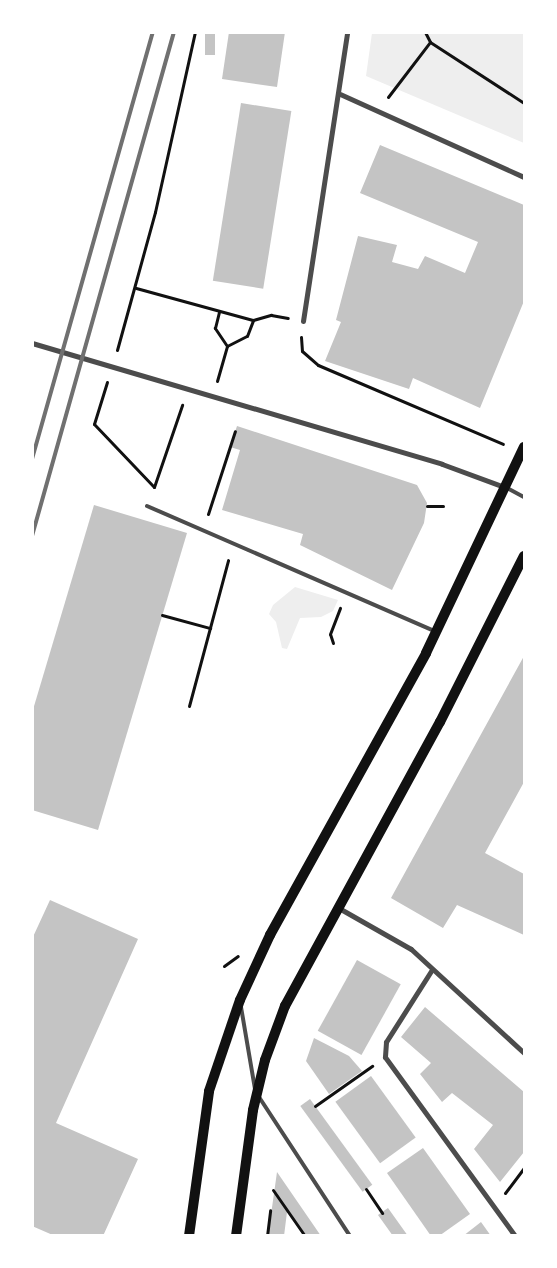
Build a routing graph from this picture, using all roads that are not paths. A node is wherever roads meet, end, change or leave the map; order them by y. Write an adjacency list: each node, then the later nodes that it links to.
1 (347, 32): 2 (street)
2 (340, 94): 3 (street); 4 (street)
3 (524, 177)
4 (303, 322)
5 (32, 343): 7 (street)
6 (523, 450): 7 (main road)
7 (507, 488): 8 (lane); 11 (main road)
8 (524, 497)
9 (147, 506): 11 (lane)
10 (524, 556): 12 (main road)
11 (436, 632): 14 (main road)
12 (336, 907): 13 (street); 16 (main road)
13 (431, 970): 15 (street); 20 (street)
14 (240, 1000): 16 (lane); 17 (main road)
15 (524, 1053)
16 (257, 1094): 18 (main road); 19 (lane)
17 (189, 1236)
18 (236, 1236)
19 (350, 1236)
20 (515, 1236)

